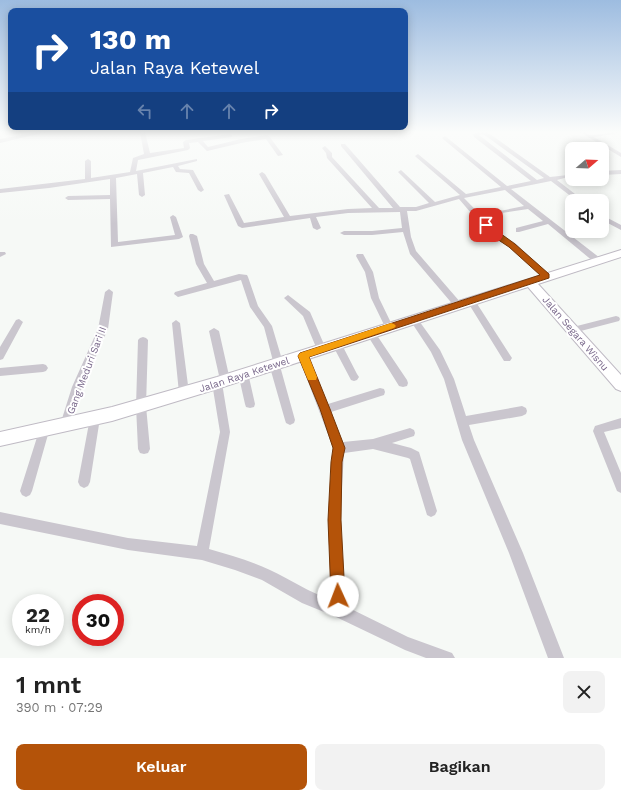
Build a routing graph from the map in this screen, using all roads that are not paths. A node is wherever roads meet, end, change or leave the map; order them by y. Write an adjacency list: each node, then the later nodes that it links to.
1 (88, 163): 20 (street)
2 (135, 163): 14 (street)
3 (184, 163): 10 (street)
4 (334, 163): 33 (street)
5 (359, 163): 34 (street)
6 (425, 163): 29 (street)
7 (475, 163): 22 (street)
8 (511, 163): 21 (street)
9 (527, 163): 19 (street)
10 (175, 165): 11 (street); 23 (street)
11 (140, 172): 14 (street); 26 (street)
12 (401, 172): 31 (street)
13 (621, 172): 15 (street)
14 (133, 173): 18 (street)
15 (609, 173)
16 (262, 174): 38 (street)
17 (565, 176): 19 (street)
18 (113, 177): 20 (street); 28 (street)
19 (550, 179): 21 (street); 25 (street)
20 (88, 180): 24 (street)
21 (536, 182): 22 (street)
22 (505, 188): 29 (street); 32 (street)
23 (201, 190)
24 (0, 192)
25 (571, 194)
26 (142, 195)
27 (227, 195): 38 (street)
28 (113, 197): 30 (street); 37 (street)
29 (463, 197): 31 (street); 50 (street)
30 (68, 198)
31 (434, 204): 34 (street)
32 (529, 207): 35 (street); 40 (street)
33 (376, 209): 34 (street); 36 (street)
34 (401, 210): 43 (street)
35 (497, 213)
36 (312, 216): 38 (street); 41 (street)
37 (173, 217)
38 (288, 218)
39 (609, 221): 42 (street)
40 (550, 222): 44 (street); 49 (street)
41 (317, 228)
42 (621, 228)
43 (406, 230): 45 (street); 56 (street)
44 (519, 230)
45 (344, 233)
46 (193, 236): 52 (street)
47 (621, 253): 49 (main road, Jalan Raya Ketewel)
48 (360, 256): 61 (street)
49 (597, 260): 50 (main road, Jalan Raya Ketewel)
50 (546, 276): 51 (main road, Jalan Raya Ketewel)
51 (530, 282): 56 (main road, Jalan Raya Ketewel); 62 (main road, Jalan Segara Wisnu)
52 (212, 285): 54 (street); 71 (street)
53 (109, 292): 90 (street, Gang Meduri Sari II)
54 (178, 294)
55 (288, 298): 67 (street)
56 (464, 303): 58 (main road, Jalan Raya Ketewel); 70 (street)
57 (616, 318): 62 (street)
58 (414, 320): 61 (main road, Jalan Raya Ketewel); 88 (street)
59 (19, 322): 68 (street)
60 (176, 323): 81 (street)
61 (389, 326): 64 (main road, Jalan Raya Ketewel)
62 (573, 330): 74 (main road, Jalan Segara Wisnu)
63 (214, 331): 77 (street)
64 (371, 334): 66 (main road, Jalan Raya Ketewel); 78 (street)
65 (143, 340): 83 (street)
66 (338, 344): 67 (main road, Jalan Raya Ketewel); 76 (street)
67 (321, 349): 69 (main road, Jalan Raya Ketewel)
68 (0, 356)
69 (303, 356): 71 (main road, Jalan Raya Ketewel); 84 (street)
70 (507, 358)
71 (276, 364): 75 (main road, Jalan Raya Ketewel); 87 (street)
72 (43, 368): 73 (street)
73 (0, 372)
74 (616, 372): 79 (main road, Jalan Segara Wisnu)
75 (243, 373): 77 (main road, Jalan Raya Ketewel); 82 (street)
76 (354, 377)
77 (221, 382): 81 (main road, Jalan Raya Ketewel); 102 (street)
78 (403, 383)
79 (621, 385)
80 (380, 392): 84 (street)
81 (184, 393): 83 (main road, Jalan Raya Ketewel)
82 (250, 404)
83 (141, 406): 86 (main road, Jalan Raya Ketewel); 96 (street)
84 (325, 409): 95 (street)
85 (522, 411): 88 (street)
86 (95, 418): 90 (main road, Jalan Raya Ketewel); 97 (street)
87 (290, 420)
88 (462, 421): 105 (street)
89 (621, 423): 98 (street)
90 (65, 425): 91 (main road, Jalan Raya Ketewel)
91 (44, 430): 93 (main road, Jalan Raya Ketewel); 99 (street)
92 (410, 433): 94 (street)
93 (0, 439)
94 (373, 444): 95 (street); 100 (street)
95 (339, 448): 103 (street)
96 (144, 449)
97 (84, 482)
98 (621, 487)
99 (26, 491)
100 (431, 511)
101 (0, 518): 102 (street)
102 (202, 553): 103 (street)
103 (338, 610): 104 (street)
104 (447, 658)
105 (556, 658)

